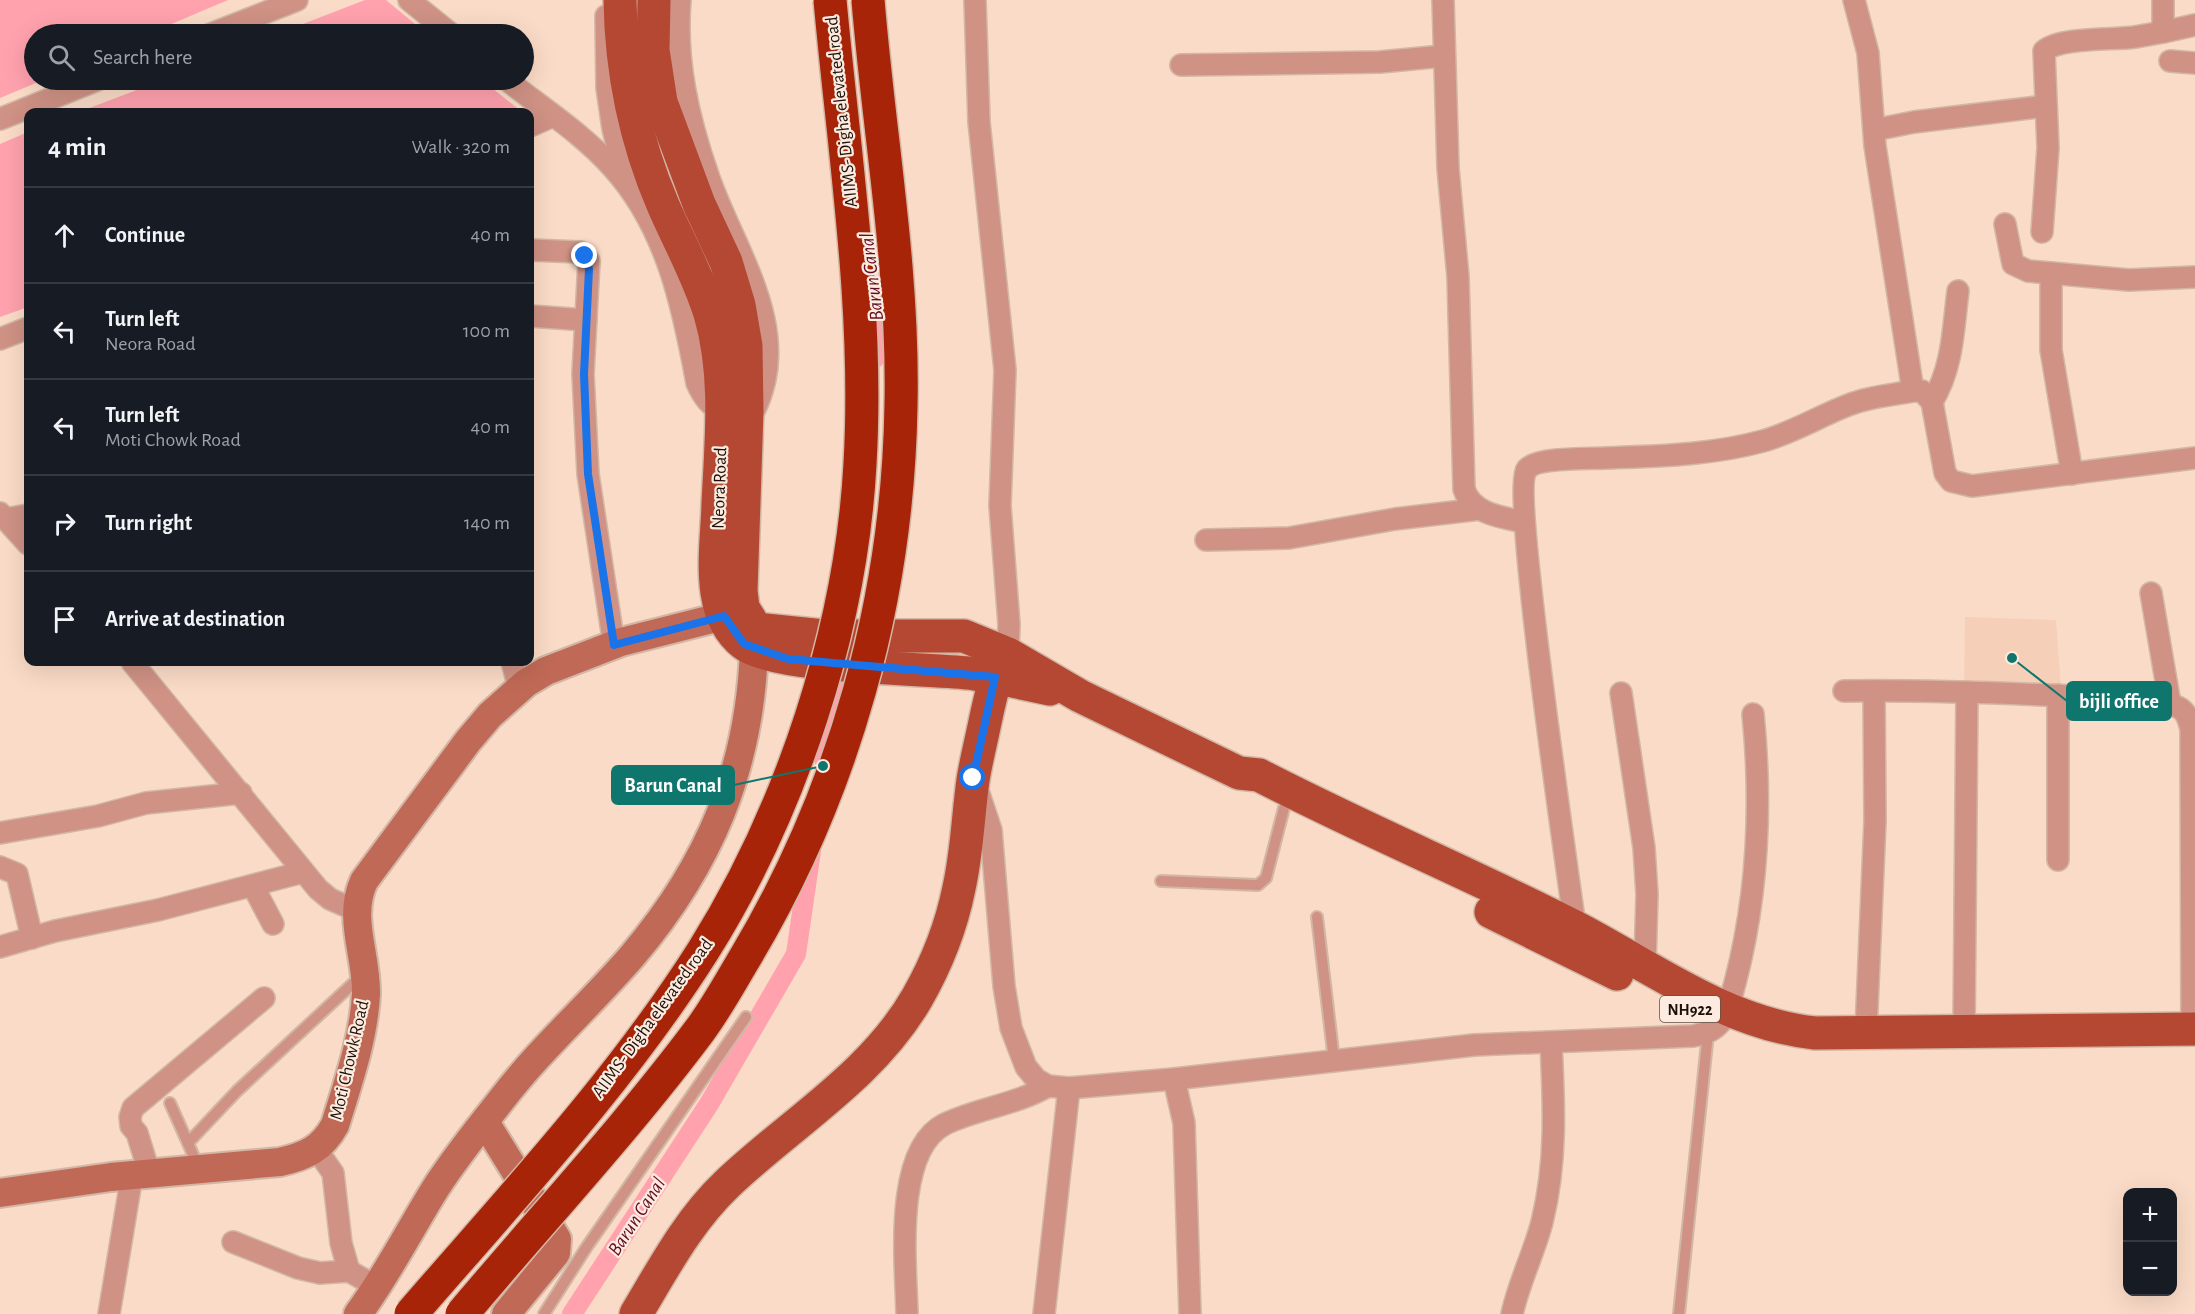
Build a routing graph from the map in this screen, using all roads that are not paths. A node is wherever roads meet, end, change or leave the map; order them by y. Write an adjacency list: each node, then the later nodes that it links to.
1 (297, 0): 13 (street)
2 (409, 0): 14 (street)
3 (606, 0): 30 (street)
4 (620, 0): 42 (main road)
5 (654, 0): 42 (main road)
6 (680, 0): 42 (street)
7 (830, 0): 107 (highway, AIIMS- Digha elevated road, bridge)
8 (868, 0): 108 (highway, AIIMS- Digha elevated road, bridge)
9 (975, 0): 58 (street)
10 (1443, 0): 17 (street)
11 (1854, 0): 29 (street)
12 (2163, 0): 16 (street)
13 (236, 24)
14 (439, 24)
15 (2195, 26): 16 (street)
16 (2163, 32): 23 (street)
17 (1443, 56): 20 (street); 46 (street)
18 (2170, 61): 19 (street)
19 (2195, 63)
20 (1181, 65)
21 (72, 90): 24 (street)
22 (520, 90): 26 (street)
23 (2046, 106): 29 (street); 32 (street)
24 (27, 108)
25 (24, 109): 27 (street)
26 (553, 116): 28 (street); 30 (street)
27 (0, 119)
28 (534, 124)
29 (1874, 130): 41 (street)
30 (628, 188): 42 (street)
31 (2005, 224): 34 (street)
32 (2042, 232)
33 (534, 250): 38 (street)
34 (2050, 273): 35 (street); 45 (street)
35 (2195, 277)
36 (1958, 291): 43 (street)
37 (534, 316): 38 (street)
38 (586, 320): 54 (street)
39 (24, 330): 40 (street)
40 (0, 339)
41 (1913, 391): 43 (street); 49 (street)
42 (735, 402): 53 (main road)
43 (1932, 402): 45 (street)
44 (2195, 458): 45 (street)
45 (2072, 474)
46 (1480, 509): 49 (street); 51 (street)
47 (24, 515): 48 (street)
48 (3, 516): 50 (street)
49 (1524, 522): 80 (street)
50 (24, 540)
51 (1206, 540)
52 (2151, 593): 65 (street)
53 (734, 612): 54 (street, Moti Chowk Road); 55 (main road); 56 (main road)
54 (614, 645): 59 (street, Moti Chowk Road)
55 (754, 649): 56 (main road); 96 (street)
56 (822, 649): 58 (main road, bridge); 58 (main road, bridge)
57 (135, 666): 69 (street)
58 (990, 668): 67 (main road); 68 (main road)
59 (516, 675): 77 (street, Moti Chowk Road)
60 (1874, 690): 61 (street); 62 (street); 88 (street)
61 (1845, 691)
62 (1966, 692): 64 (street); 89 (street)
63 (1621, 693): 83 (street)
64 (2058, 695): 65 (street); 72 (street)
65 (2182, 707): 90 (street)
66 (1753, 714): 87 (street)
67 (1239, 773): 70 (main road, NH922); 80 (main road)
68 (973, 778): 94 (street); 111 (main road)
69 (241, 793): 71 (street); 74 (street)
70 (1284, 808): 75 (lane); 87 (main road, NH922)
71 (0, 833)
72 (2058, 860)
73 (0, 867): 81 (street)
74 (303, 872): 76 (street); 77 (street)
75 (1161, 881)
76 (254, 885): 79 (street); 81 (street)
77 (355, 910): 84 (street, Moti Chowk Road)
78 (1317, 917): 92 (lane)
79 (273, 924)
80 (1575, 927): 83 (main road)
81 (32, 938): 82 (street)
82 (0, 947)
83 (1645, 965): 87 (main road)
84 (365, 972): 97 (lane); 98 (street, Moti Chowk Road)
85 (264, 998): 100 (street)
86 (746, 1017): 110 (lane)
87 (1718, 1022): 88 (main road); 90 (main road, NH922); 91 (street); 116 (lane)
88 (1866, 1032): 89 (main road)
89 (1964, 1032): 90 (main road)
90 (2194, 1034)
91 (1551, 1043): 92 (street); 115 (street)
92 (1334, 1060): 93 (street)
93 (1174, 1078): 94 (street); 114 (street)
94 (1059, 1087): 112 (street); 113 (street)
95 (170, 1102): 97 (lane)
96 (485, 1122): 104 (street); 109 (street)
97 (188, 1143): 99 (lane)
98 (317, 1150): 99 (street); 103 (street)
99 (199, 1169): 100 (street)
100 (141, 1175): 101 (street); 105 (street)
101 (0, 1193)
102 (233, 1242): 103 (street)
103 (349, 1271): 104 (street)
104 (377, 1287): 106 (street)
105 (109, 1314)
106 (358, 1314)
107 (411, 1314)
108 (462, 1314)
109 (506, 1314)
110 (544, 1314)
111 (636, 1314)
112 (908, 1314)
113 (1044, 1314)
114 (1190, 1314)
115 (1512, 1314)
116 (1679, 1314)

